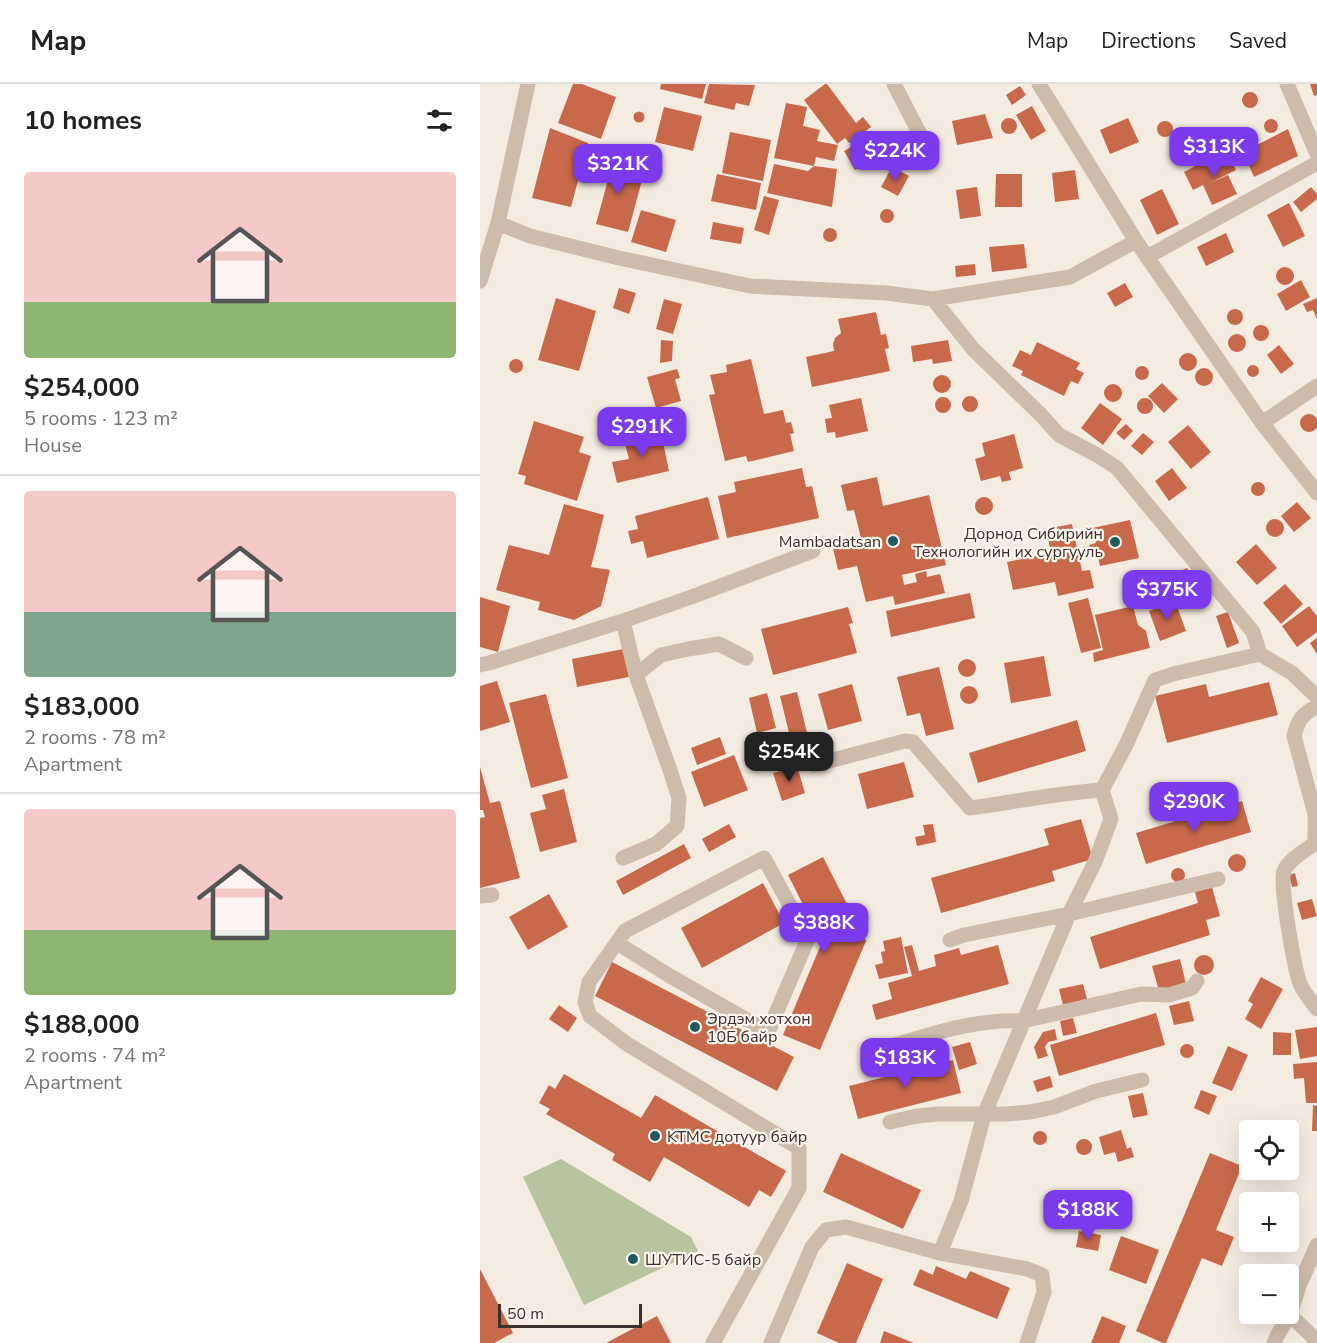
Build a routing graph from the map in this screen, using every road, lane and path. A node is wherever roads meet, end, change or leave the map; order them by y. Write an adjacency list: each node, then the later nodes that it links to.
1 (528, 84): 8 (street)
2 (894, 84): 5 (street)
3 (1039, 84): 9 (street)
4 (1287, 84): 6 (street)
5 (926, 146)
6 (1317, 154)
7 (1317, 163): 10 (street)
8 (498, 223): 11 (street); 12 (street)
9 (1136, 242): 10 (street); 12 (street)
10 (1147, 257): 14 (street)
11 (480, 281)
12 (933, 299): 18 (street)
13 (1317, 386): 14 (street)
14 (1262, 423): 15 (street)
15 (1317, 494)
16 (813, 551): 17 (street)
17 (623, 621): 20 (street); 21 (street)
18 (1260, 654): 22 (street); 25 (street)
19 (746, 658): 21 (street)
20 (480, 665)
21 (636, 675): 26 (street)
22 (1317, 697)
23 (1317, 706): 32 (street)
24 (814, 765): 25 (street)
25 (1102, 790): 28 (street)
26 (623, 858)
27 (1218, 879): 28 (street)
28 (1069, 914): 29 (street); 33 (street)
29 (950, 940)
30 (616, 943): 30 (street); 44 (street)
31 (1197, 981): 33 (street)
32 (1317, 1009)
33 (1023, 1021): 34 (street); 36 (street)
34 (881, 1049)
35 (1142, 1080): 36 (street)
36 (984, 1115): 37 (street); 39 (street)
37 (890, 1122)
38 (1317, 1245): 40 (street)
39 (940, 1253): 45 (street); 46 (street)
40 (1299, 1286)
41 (1285, 1324): 47 (street)
42 (1299, 1324): 43 (street)
43 (1317, 1341)
44 (713, 1343)
45 (771, 1343)
46 (1027, 1343)
47 (1274, 1343)

